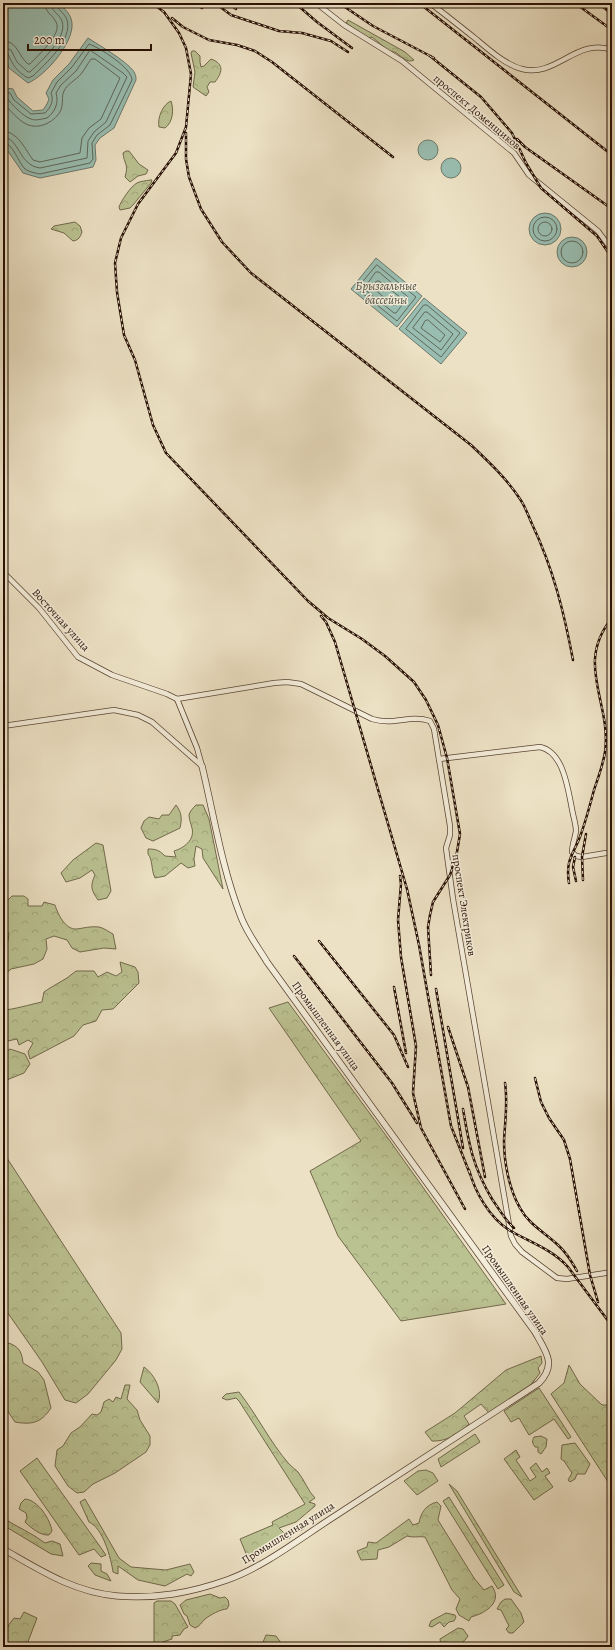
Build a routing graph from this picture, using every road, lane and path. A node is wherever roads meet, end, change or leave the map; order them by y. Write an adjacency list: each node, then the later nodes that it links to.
1 (316, 3): 4 (street, проспект Доменщиков)
2 (430, 3): 3 (street)
3 (612, 50)
4 (612, 250)
5 (3, 572): 6 (street, Восточная улица)
6 (178, 699): 8 (street, проспект Электриков); 9 (street, Промышленная улица)
7 (3, 726): 9 (street)
8 (439, 759): 10 (street); 11 (street, проспект Электриков)
9 (202, 766): 12 (street, Промышленная улица)
10 (612, 852)
11 (612, 1272)
12 (3, 1549)

